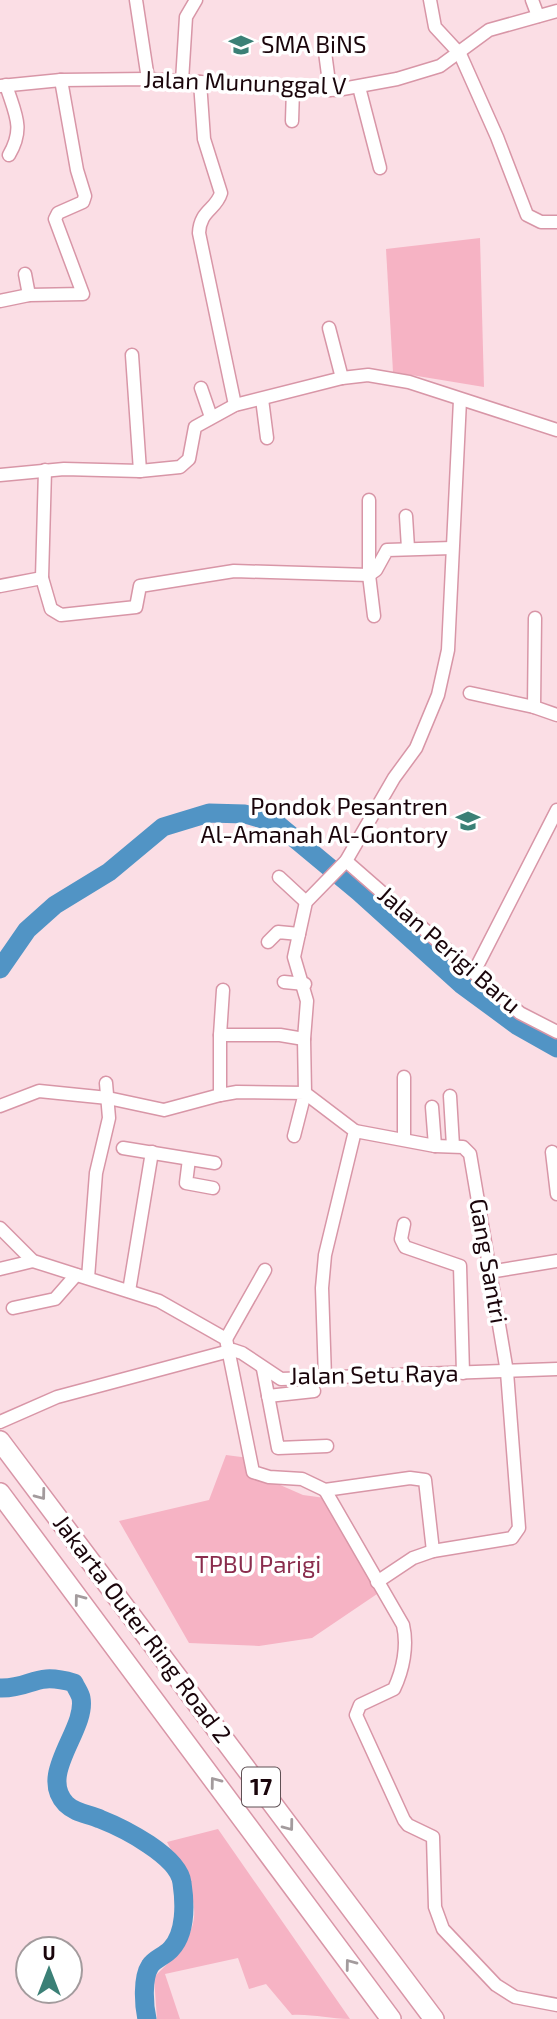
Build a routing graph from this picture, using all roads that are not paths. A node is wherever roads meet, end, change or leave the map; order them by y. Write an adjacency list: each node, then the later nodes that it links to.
1 (136, 0): 9 (street)
2 (196, 0): 11 (street)
3 (429, 0): 8 (street)
4 (532, 0): 6 (street)
5 (557, 11): 6 (street, Jalan Mununggal V)
6 (538, 16): 8 (street, Jalan Mununggal V)
7 (325, 52): 16 (street)
8 (460, 54): 14 (street, Jalan Mununggal V); 20 (street)
9 (149, 79): 10 (street, Jalan Mununggal V); 11 (street, Jalan Mununggal V)
10 (61, 80): 13 (street, Jalan Mununggal V); 22 (street)
11 (183, 81): 12 (street, Jalan Mununggal V)
12 (200, 82): 15 (street, Jalan Mununggal V); 30 (street)
13 (3, 85): 18 (street)
14 (359, 87): 16 (street, Jalan Mununggal V); 19 (street)
15 (293, 89): 16 (street, Jalan Mununggal V); 17 (street)
16 (330, 90)
17 (292, 121)
18 (9, 155)
19 (380, 167)
20 (557, 222)
21 (25, 274): 22 (street)
22 (29, 295): 23 (street)
23 (0, 301)
24 (329, 327): 26 (street)
25 (132, 355): 35 (street)
26 (342, 378): 28 (street); 29 (street)
27 (201, 388): 31 (street)
28 (261, 399): 30 (street); 33 (street)
29 (460, 400): 32 (street); 40 (street)
30 (235, 405): 31 (street)
31 (211, 417): 35 (street)
32 (557, 430)
33 (267, 438)
34 (45, 470): 35 (street); 36 (street); 42 (street)
35 (140, 471)
36 (0, 475)
37 (369, 500): 41 (street)
38 (406, 516): 39 (street)
39 (408, 548): 40 (street); 41 (street)
40 (453, 548): 50 (street)
41 (369, 575): 42 (street); 44 (street)
42 (42, 578): 43 (street)
43 (0, 586)
44 (374, 616)
45 (535, 618): 47 (street)
46 (470, 693): 47 (street)
47 (534, 707): 48 (street)
48 (557, 715)
49 (557, 810): 55 (street)
50 (343, 865): 52 (street); 55 (street, Jalan Perigi Baru)
51 (279, 877): 52 (street)
52 (306, 902): 53 (street)
53 (299, 934): 54 (street); 57 (street)
54 (268, 942)
55 (474, 972): 59 (street, Jalan Perigi Baru)
56 (284, 982): 57 (street)
57 (305, 984): 61 (street)
58 (223, 990): 60 (street)
59 (557, 1032)
60 (220, 1035): 61 (street); 65 (street)
61 (304, 1039): 64 (street)
62 (404, 1077): 72 (street)
63 (106, 1083): 67 (street)
64 (306, 1093): 65 (street); 70 (street); 71 (street)
65 (220, 1095): 67 (street)
66 (450, 1096): 74 (street)
67 (108, 1098): 68 (street); 89 (street)
68 (0, 1106)
69 (432, 1107): 73 (street)
70 (355, 1131): 72 (street); 97 (street)
71 (294, 1136)
72 (404, 1139): 73 (street)
73 (435, 1146): 74 (street)
74 (453, 1146): 88 (street, Gang Santri)
75 (123, 1148): 76 (street)
76 (152, 1152): 78 (street); 90 (street)
77 (552, 1152): 81 (street)
78 (189, 1159): 79 (street); 80 (street)
79 (215, 1163)
80 (213, 1188)
81 (557, 1194)
82 (404, 1224): 96 (street)
83 (0, 1228): 84 (street)
84 (33, 1261): 86 (street); 89 (street, Jalan Setu Raya)
85 (557, 1261): 88 (street)
86 (0, 1269)
87 (265, 1270): 92 (street)
88 (489, 1272): 95 (street, Gang Santri)
89 (82, 1277): 90 (street, Jalan Setu Raya); 91 (street)
90 (130, 1291): 92 (street, Jalan Setu Raya)
91 (13, 1308)
92 (229, 1345): 93 (street, Jalan Setu Raya); 100 (street); 103 (street)
93 (263, 1368): 97 (street, Jalan Setu Raya); 99 (street)
94 (557, 1369): 95 (street, Jalan Setu Raya)
95 (507, 1372): 96 (street, Jalan Setu Raya); 105 (street, Gang Santri)
96 (463, 1373): 97 (street, Jalan Setu Raya)
97 (326, 1378)
98 (314, 1391): 99 (street)
99 (268, 1396): 102 (street)
100 (0, 1422)
101 (0, 1441): 109 (highway, Jakarta Outer Ring Road 2 / 17, one-way to 109)
102 (327, 1446)
103 (325, 1490): 105 (street); 106 (street)
104 (0, 1493): 108 (highway, Jakarta Outer Ring Road 2 / 17, one-way to 104)
105 (433, 1551): 106 (street)
106 (377, 1582): 107 (street)
107 (557, 2005)
108 (391, 2019)
109 (434, 2019)

